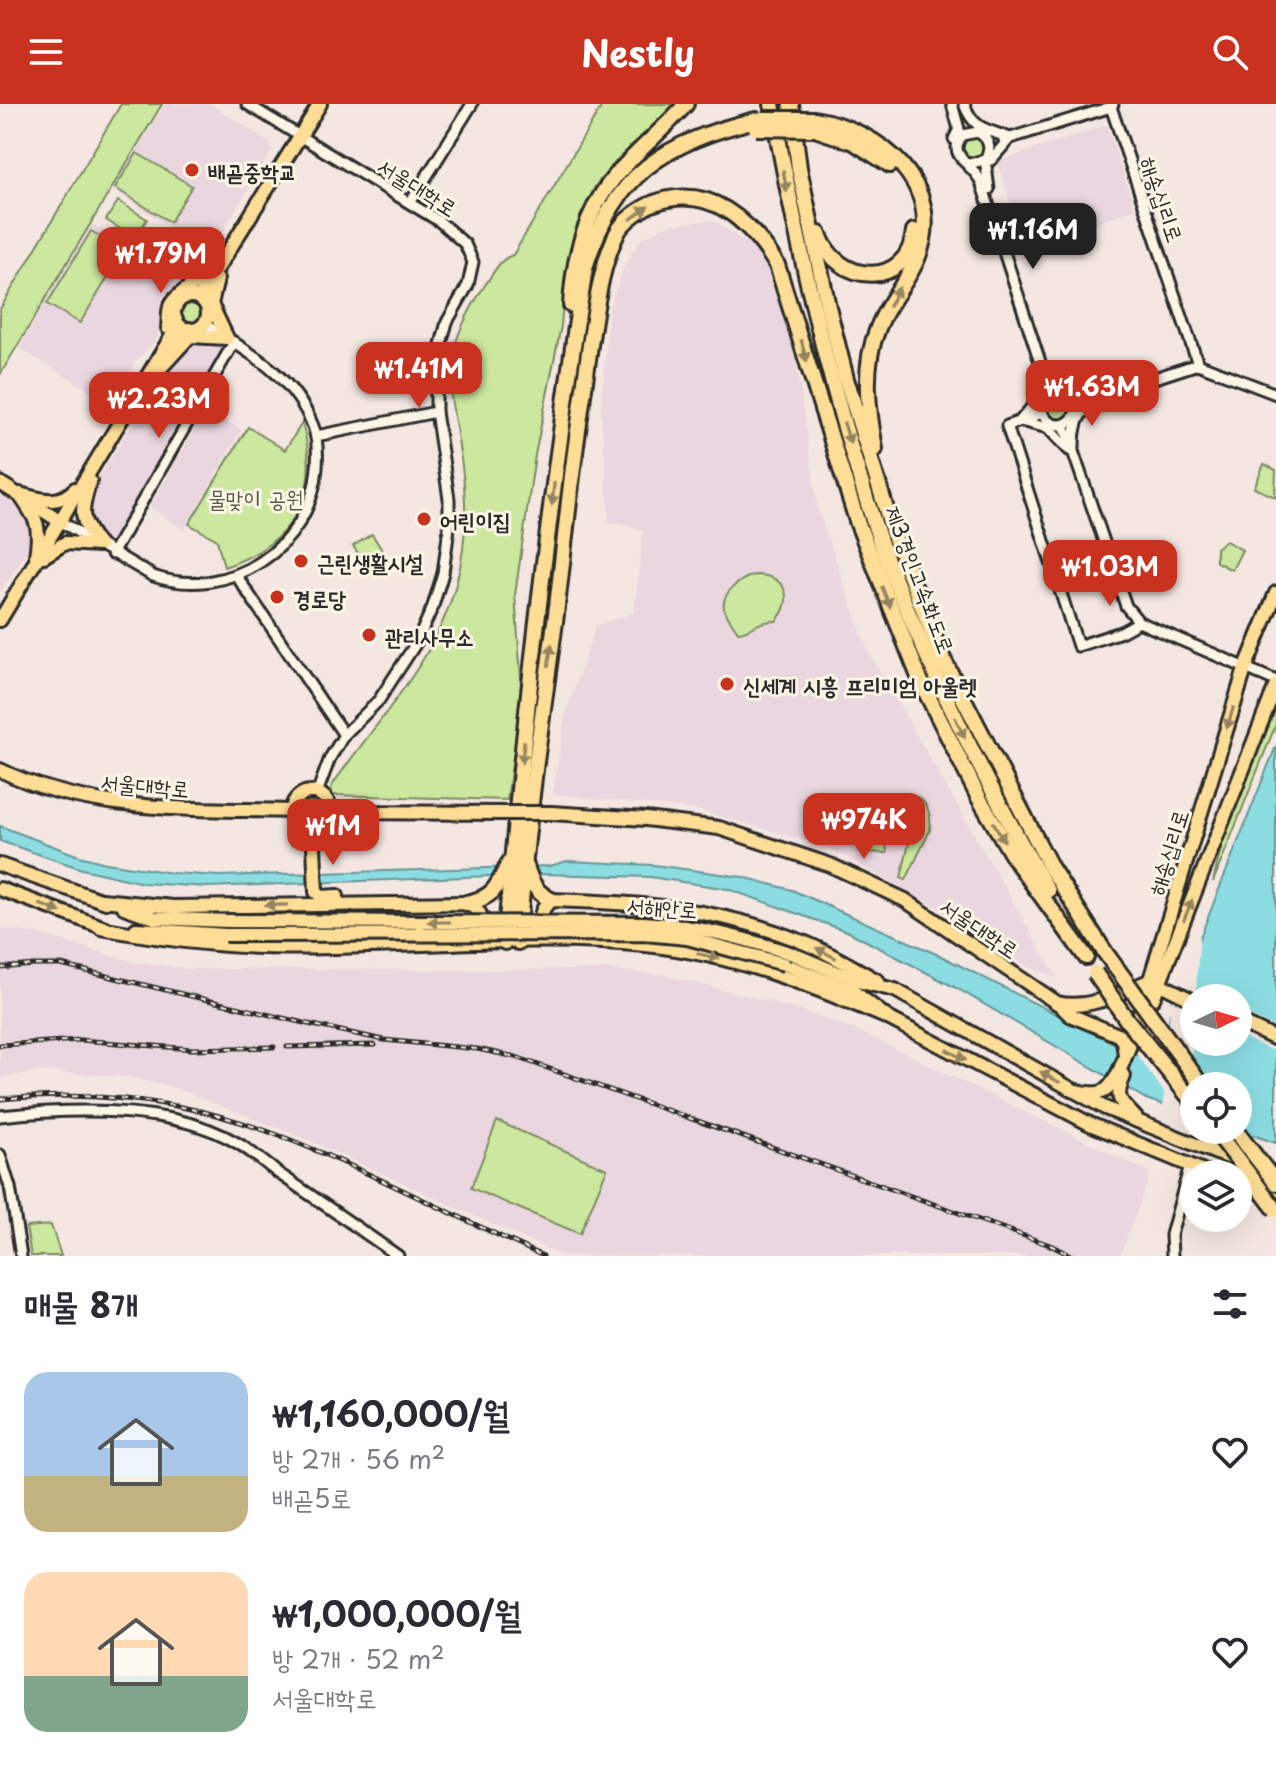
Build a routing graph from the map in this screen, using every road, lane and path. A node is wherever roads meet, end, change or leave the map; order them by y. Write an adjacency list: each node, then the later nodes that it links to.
1 (247, 104): 12 (street, 서울대학로)
2 (320, 104): 12 (main road)
3 (472, 104): 20 (street)
4 (686, 104): 31 (highway)
5 (772, 104): 77 (highway, 제3경인고속화도로, one-way to 77)
6 (791, 104): 18 (highway, 제3경인고속화도로)
7 (958, 104): 11 (street); 13 (street); 14 (street); 19 (street)
8 (1112, 105): 14 (street); 28 (street, 해송십리로)
9 (756, 124): 10 (highway, bridge); 31 (highway); 45 (highway)
10 (814, 124): 18 (highway); 47 (highway, one-way to 10)
11 (977, 132): 13 (street); 15 (street)
12 (300, 136): 20 (street, 서울대학로); 21 (main road)
13 (961, 137): 17 (street)
14 (1010, 138): 15 (street); 19 (street)
15 (989, 145): 16 (street)
16 (985, 159): 17 (street); 19 (street)
17 (969, 164): 19 (street)
18 (799, 168): 47 (highway, 제3경인고속화도로)
19 (989, 199): 27 (street)
20 (410, 203): 36 (street, 서울대학로)
21 (222, 261): 22 (main road); 26 (main road); 29 (main road)
22 (199, 298): 23 (main road); 24 (main road)
23 (176, 319): 25 (main road); 29 (main road)
24 (204, 324): 25 (main road); 26 (street)
25 (189, 329): 29 (main road)
26 (231, 340): 29 (main road); 40 (street); 49 (street)
27 (1043, 362): 30 (street); 33 (street); 34 (street); 38 (street)
28 (1198, 364): 32 (street); 33 (street)
29 (155, 369): 42 (main road)
30 (1062, 391): 34 (street); 35 (street)
31 (566, 394): 65 (highway, one-way to 65)
32 (1276, 394)
33 (1099, 396): 35 (street); 41 (street)
34 (1046, 397): 37 (street)
35 (1075, 404): 39 (street)
36 (436, 412): 40 (street); 57 (street, 서울대학로)
37 (1042, 413): 38 (street); 39 (street)
38 (1020, 421): 41 (street); 54 (street)
39 (1064, 425): 41 (street)
40 (316, 436): 51 (street)
41 (1074, 455): 54 (street)
42 (87, 479): 44 (main road); 46 (main road); 48 (main road)
43 (0, 483): 44 (main road)
44 (19, 494): 46 (main road); 50 (main road)
45 (567, 517): 65 (highway, one-way to 45); 77 (highway, one-way to 77)
46 (61, 522): 48 (street); 50 (main road)
47 (894, 535): 87 (highway, 제3경인고속화도로, bridge)
48 (99, 545): 49 (street); 50 (main road)
49 (112, 554): 51 (street)
50 (35, 563): 53 (main road)
51 (236, 575): 57 (street)
52 (1276, 593): 55 (main road, 해송십리로)
53 (0, 620)
54 (1139, 622): 55 (street)
55 (1245, 669): 56 (street); 79 (main road, 해송십리로, one-way to 79)
56 (1276, 683): 79 (main road, 해송십리로, one-way to 56)
57 (344, 735): 59 (street, 서울대학로)
58 (0, 770): 60 (main road, 서울대학로)
59 (317, 793): 60 (main road); 61 (main road)
60 (291, 811): 63 (main road, 서울대학로)
61 (330, 812): 62 (main road, 서울대학로); 63 (main road)
62 (372, 812): 64 (main road); 82 (main road, 서울대학로, bridge)
63 (321, 827): 64 (main road)
64 (312, 845): 71 (main road)
65 (519, 851): 67 (highway); 67 (highway)
66 (0, 864): 69 (main road, 서해안로)
67 (516, 885): 70 (highway); 72 (highway); 74 (highway)
68 (0, 889): 73 (main road, 서해안로, one-way to 73)
69 (102, 900): 71 (main road, one-way to 69); 78 (main road, 서해안로, one-way to 69, bridge)
70 (551, 900): 75 (main road); 80 (main road, one-way to 70)
71 (398, 903): 72 (main road)
72 (466, 903): 76 (main road)
73 (101, 928): 76 (main road); 78 (main road, 서해안로, bridge)
74 (512, 942): 75 (main road); 76 (main road)
75 (552, 942): 83 (main road, one-way to 83)
76 (467, 943)
77 (1086, 957): 88 (highway, 제3경인고속화도로, bridge)
78 (789, 959): 80 (main road, 서해안로); 83 (main road, 서해안로)
79 (1155, 981): 81 (main road); 82 (main road); 86 (main road, 해송십리로); 91 (main road, 해송십리로)
80 (895, 990): 89 (main road, 서해안로, one-way to 80)
81 (1180, 994)
82 (1057, 1003): 86 (main road, 서울대학로)
83 (888, 1018): 95 (main road, 서해안로, one-way to 95)
84 (1252, 1028): 85 (main road)
85 (1276, 1039)
86 (1125, 1055): 89 (main road, 해송십리로)
87 (1192, 1072)
88 (1180, 1086)
89 (1075, 1091): 91 (main road, 서해안로)
90 (0, 1116): 103 (street)
91 (1141, 1123): 96 (main road, 서해안로)
92 (1226, 1144): 101 (highway, bridge)
93 (1246, 1144): 97 (highway, bridge)
94 (0, 1155): 102 (street)
95 (1180, 1161)
96 (1276, 1174)
97 (1276, 1183)
98 (1252, 1190): 99 (main road)
99 (1276, 1198)
100 (1180, 1202): 104 (street)
101 (1276, 1210)
102 (21, 1256)
103 (398, 1256)
104 (1172, 1256)

